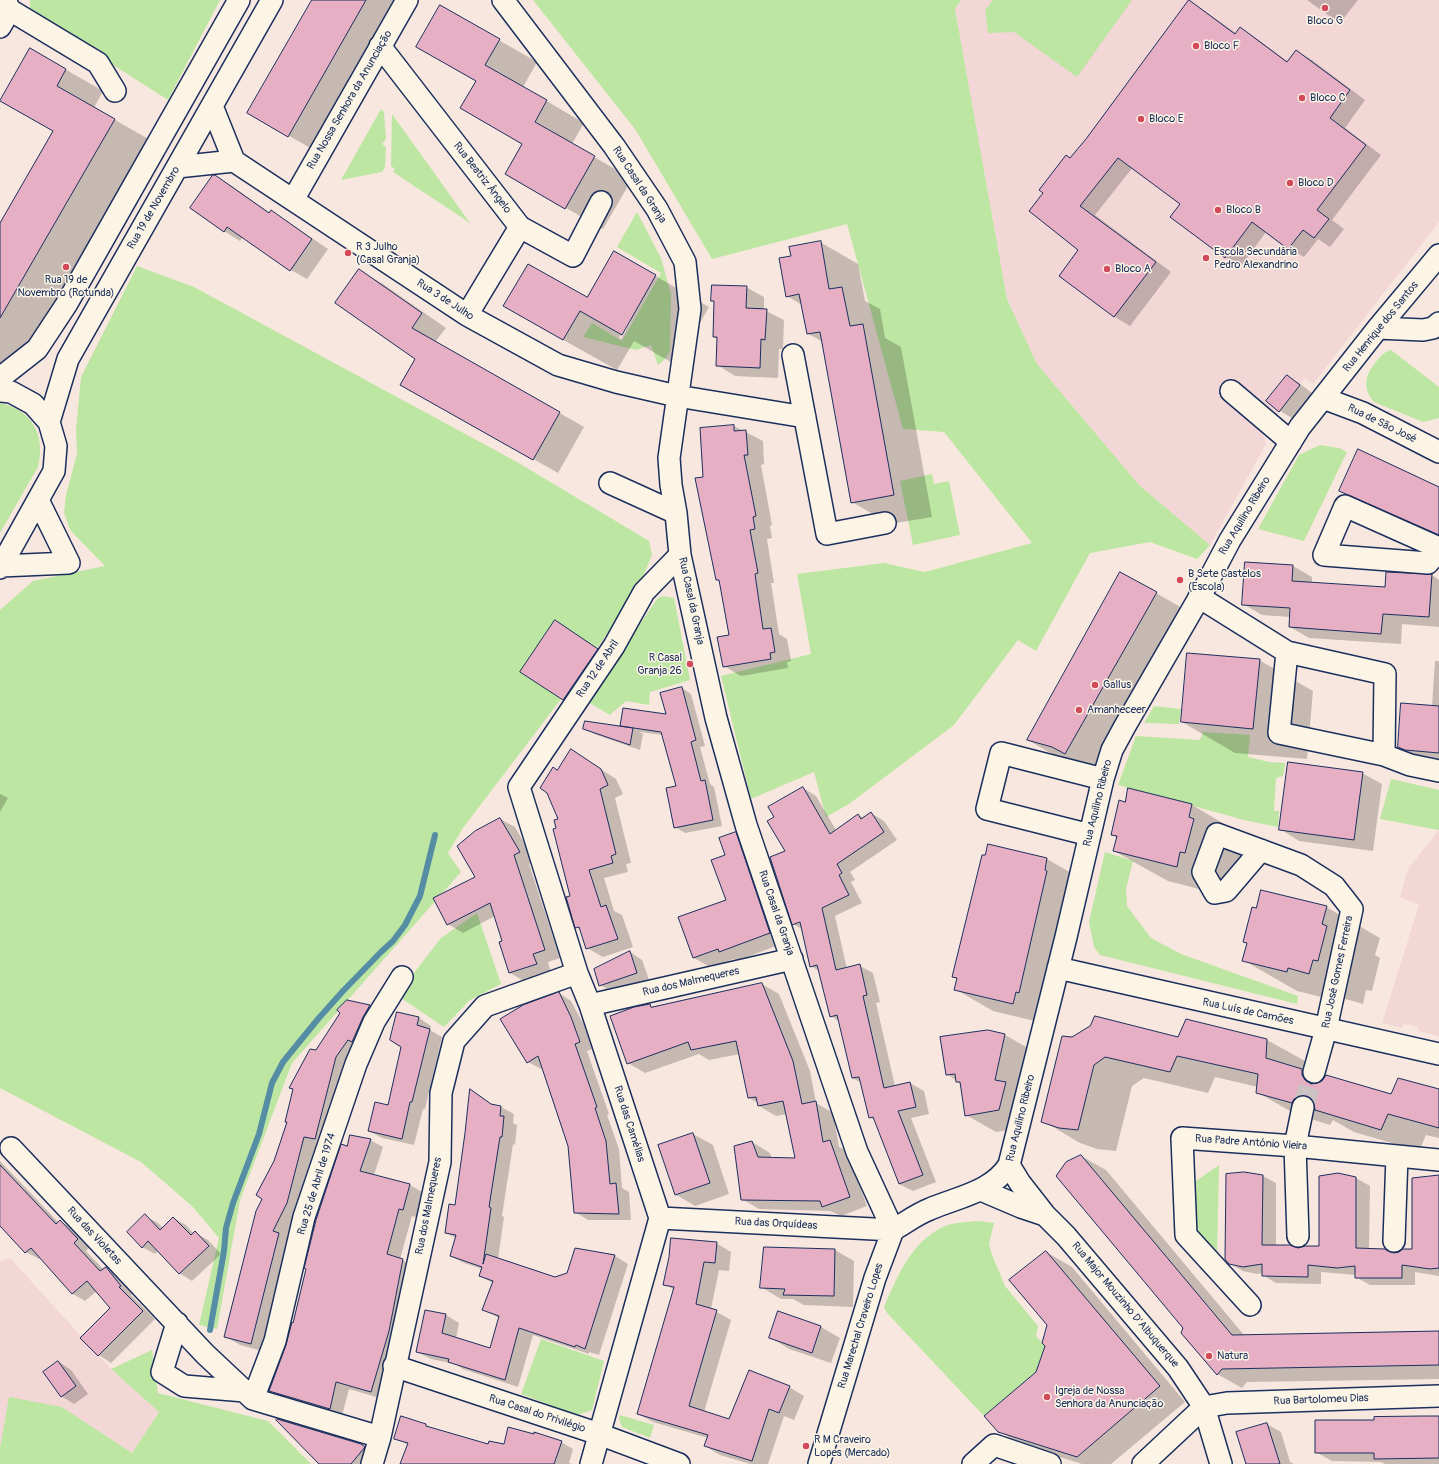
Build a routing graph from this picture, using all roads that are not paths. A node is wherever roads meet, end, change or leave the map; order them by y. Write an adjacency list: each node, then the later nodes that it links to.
1 (239, 0): 19 (street)
2 (272, 0): 8 (street, Rua 19 de Novembro)
3 (407, 0): 6 (street, Rua Nossa Senhora da Anunciação)
4 (503, 0): 22 (street, Rua Casal da Granja)
5 (5, 12): 7 (street)
6 (380, 46): 11 (street, Rua Nossa Senhora da Anunciação); 13 (street, Rua Beatriz Ângelo)
7 (115, 91)
8 (212, 106): 9 (street); 10 (street, Rua 19 de Novembro)
9 (234, 161): 10 (street); 11 (street, Rua 3 de Julho)
10 (177, 168): 25 (street, Rua 19 de Novembro)
11 (293, 200): 15 (street, Rua 3 de Julho)
12 (601, 202): 13 (street)
13 (520, 228): 15 (street)
14 (1439, 255): 17 (street, Rua Henrique dos Santos)
15 (467, 315): 22 (street, Rua 3 de Julho)
16 (1439, 323): 17 (street)
17 (1378, 328): 23 (street, Rua Henrique dos Santos)
18 (793, 355): 24 (street)
19 (0, 378)
20 (0, 391): 25 (street)
21 (1231, 391): 26 (street)
22 (677, 396): 24 (street, Rua 3 de Julho); 30 (street, Rua Casal da Granja)
23 (1323, 398): 26 (street, Rua Aquilino Ribeiro); 27 (street, Rua de São José)
24 (805, 417): 31 (street)
25 (49, 422): 29 (street)
26 (1291, 442): 35 (street, Rua Aquilino Ribeiro)
27 (1438, 450)
28 (610, 483): 30 (street)
29 (38, 500): 34 (street); 34 (street)
30 (676, 513): 33 (street, Rua Casal da Granja)
31 (885, 523)
32 (1439, 549): 32 (street)
33 (680, 555): 40 (street, Rua 12 de Abril); 43 (street, Rua Casal da Granja)
34 (1, 567)
35 (1199, 597): 36 (street); 39 (street, Rua Aquilino Ribeiro)
36 (1287, 652): 37 (street); 37 (street)
37 (1384, 755): 38 (street)
38 (1439, 771)
39 (1103, 779): 41 (street, Rua Aquilino Ribeiro); 41 (street)
40 (519, 787): 45 (street, Rua das Camélias)
41 (1090, 835): 44 (street, Rua Aquilino Ribeiro)
42 (1261, 850): 48 (street, Rua José Gomes Ferreira)
43 (792, 959): 47 (street, Rua dos Malmequeres); 60 (street, Rua Casal da Granja)
44 (1058, 968): 48 (street, Rua Luís de Camões); 56 (street, Rua Aquilino Ribeiro)
45 (576, 973): 47 (street, Rua das Camélias); 65 (street, Rua dos Malmequeres)
46 (402, 977): 66 (street, Rua 25 de Abril de 1974)
47 (590, 1005): 59 (street, Rua das Camélias)
48 (1326, 1029): 49 (street, Rua Luís de Camões); 50 (street, Rua José Gomes Ferreira)
49 (1439, 1054)
50 (1314, 1072)
51 (1303, 1107): 52 (street)
52 (1294, 1146): 54 (street, Rua Padre António Vieira); 61 (street); 63 (street, Rua Padre António Vieira)
53 (11, 1148): 64 (street, Rua das Violetas)
54 (1397, 1156): 55 (street, Rua Padre António Vieira); 62 (street)
55 (1439, 1160)
56 (1009, 1165): 57 (street, Rua Aquilino Ribeiro); 58 (street)
57 (981, 1190): 58 (street, Rua Major Mouzinho D'Albuquerque); 60 (street, Rua Aquilino Ribeiro)
58 (1045, 1215): 68 (street, Rua Major Mouzinho D'Albuquerque)
59 (660, 1218): 60 (street, Rua das Orquídeas); 69 (street)
60 (893, 1230): 74 (street, Rua Marechal Craveiro Lopes)
61 (1298, 1236)
62 (1394, 1241)
63 (1250, 1305)
64 (177, 1323): 66 (street, Rua das Violetas); 66 (street, Rua das Violetas)
65 (394, 1366): 69 (street, Rua Casal do Privilégio); 70 (street, Rua dos Malmequeres)
66 (249, 1395): 70 (street, Rua das Violetas)
67 (1439, 1396): 68 (street, Rua Bartolomeu Dias)
68 (1204, 1407): 77 (street); 78 (street, Rua Major Mouzinho D'Albuquerque)
69 (599, 1434): 72 (street); 73 (street, Rua Casal do Privilégio)
70 (380, 1437): 71 (street, Rua dos Malmequeres)
71 (372, 1464)
72 (591, 1464)
73 (679, 1464)
74 (819, 1464)
75 (973, 1464): 76 (street)
76 (1049, 1464)
77 (1143, 1464)
78 (1221, 1464)

